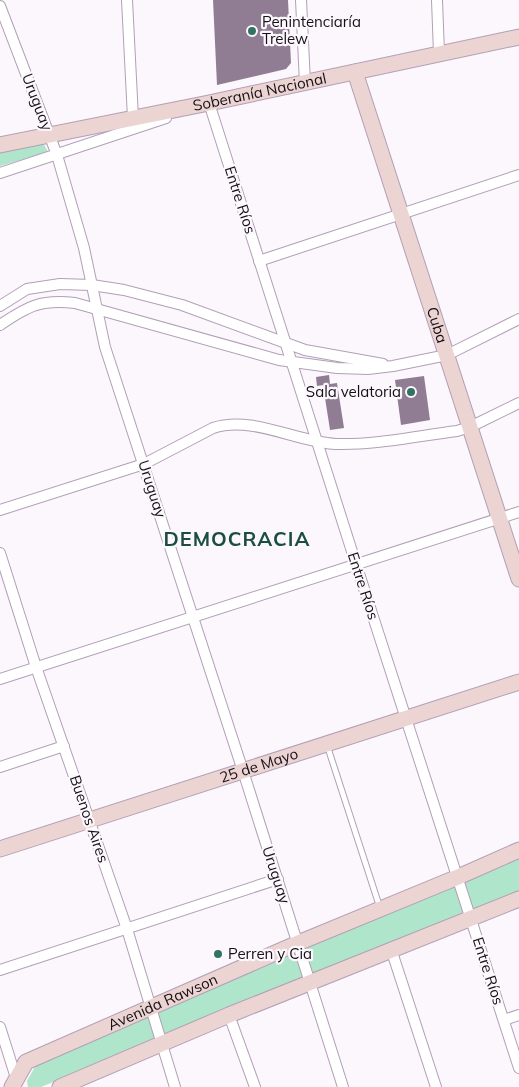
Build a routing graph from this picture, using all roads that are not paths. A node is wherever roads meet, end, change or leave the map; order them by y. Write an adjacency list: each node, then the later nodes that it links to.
1 (127, 0): 10 (street)
2 (301, 0): 8 (street)
3 (437, 0): 6 (street)
4 (0, 6): 11 (street, Uruguay)
5 (518, 41): 6 (street, Soberanía Nacional)
6 (439, 53): 7 (street, Soberanía Nacional)
7 (355, 72): 8 (street, Soberanía Nacional); 16 (street, Cuba)
8 (305, 83): 9 (street, Soberanía Nacional)
9 (209, 103): 10 (street, Soberanía Nacional); 13 (street); 17 (street, Entre Ríos)
10 (133, 118): 11 (street, Soberanía Nacional)
11 (50, 134): 12 (street, Soberanía Nacional); 13 (street, Uruguay)
12 (0, 145)
13 (57, 155): 14 (street); 18 (street, Uruguay)
14 (0, 172)
15 (519, 175): 16 (street)
16 (401, 214): 17 (street); 24 (street, Cuba)
17 (259, 261): 23 (street, Entre Ríos)
18 (92, 285): 19 (street); 20 (street, Uruguay); 23 (street)
19 (0, 306)
20 (97, 308): 22 (street); 25 (street); 30 (street, Uruguay)
21 (519, 320): 24 (street)
22 (0, 324)
23 (286, 344): 25 (street, Entre Ríos); 26 (street)
24 (447, 355): 26 (street); 28 (street, Cuba)
25 (291, 362): 26 (street); 29 (street, Entre Ríos)
26 (393, 366)
27 (519, 404): 28 (street)
28 (470, 428): 29 (street); 33 (street, Cuba)
29 (317, 442): 30 (street); 35 (street, Entre Ríos)
30 (144, 464): 31 (street); 37 (street, Uruguay)
31 (0, 510)
32 (519, 512): 33 (street)
33 (500, 518): 35 (street); 36 (street, Cuba)
34 (0, 552): 38 (street, Buenos Aires)
35 (356, 564): 37 (street); 41 (street, Entre Ríos)
36 (519, 579)
37 (193, 617): 38 (street); 45 (street, Uruguay)
38 (36, 667): 39 (street); 43 (street, Buenos Aires)
39 (0, 679)
40 (519, 682): 41 (street, 25 de Mayo)
41 (405, 718): 42 (street, 25 de Mayo); 49 (street, Entre Ríos)
42 (326, 744): 45 (street, 25 de Mayo); 52 (lane)
43 (64, 746): 44 (street); 46 (street, Buenos Aires)
44 (0, 767)
45 (243, 771): 46 (street, 25 de Mayo); 50 (street, Uruguay)
46 (90, 820): 47 (street, 25 de Mayo); 54 (street, Buenos Aires)
47 (0, 849)
48 (518, 851): 49 (street, Avenida Rawson)
49 (458, 877): 52 (street, Avenida Rawson); 53 (street, Entre Ríos)
50 (278, 880): 54 (street); 55 (street, Uruguay)
51 (519, 898): 53 (street)
52 (380, 909): 55 (street, Avenida Rawson)
53 (471, 918): 56 (street); 62 (street, Entre Ríos)
54 (127, 929): 57 (street); 59 (street, Buenos Aires)
55 (298, 943): 58 (street, Uruguay); 59 (street, Avenida Rawson)
56 (391, 949): 58 (street); 73 (street)
57 (0, 970)
58 (310, 982): 60 (street); 72 (street, Uruguay)
59 (150, 1009): 64 (street, Buenos Aires); 66 (street, Avenida Rawson)
60 (229, 1015): 64 (street); 71 (street)
61 (519, 1015): 62 (street)
62 (504, 1020): 67 (street, Entre Ríos)
63 (0, 1027): 65 (street)
64 (161, 1044): 69 (street); 70 (street, Buenos Aires)
65 (10, 1058): 66 (street); 68 (street)
66 (26, 1062): 68 (street)
67 (519, 1068)
68 (15, 1085)
69 (60, 1087)
70 (175, 1087)
71 (255, 1087)
72 (343, 1087)
73 (436, 1087)

